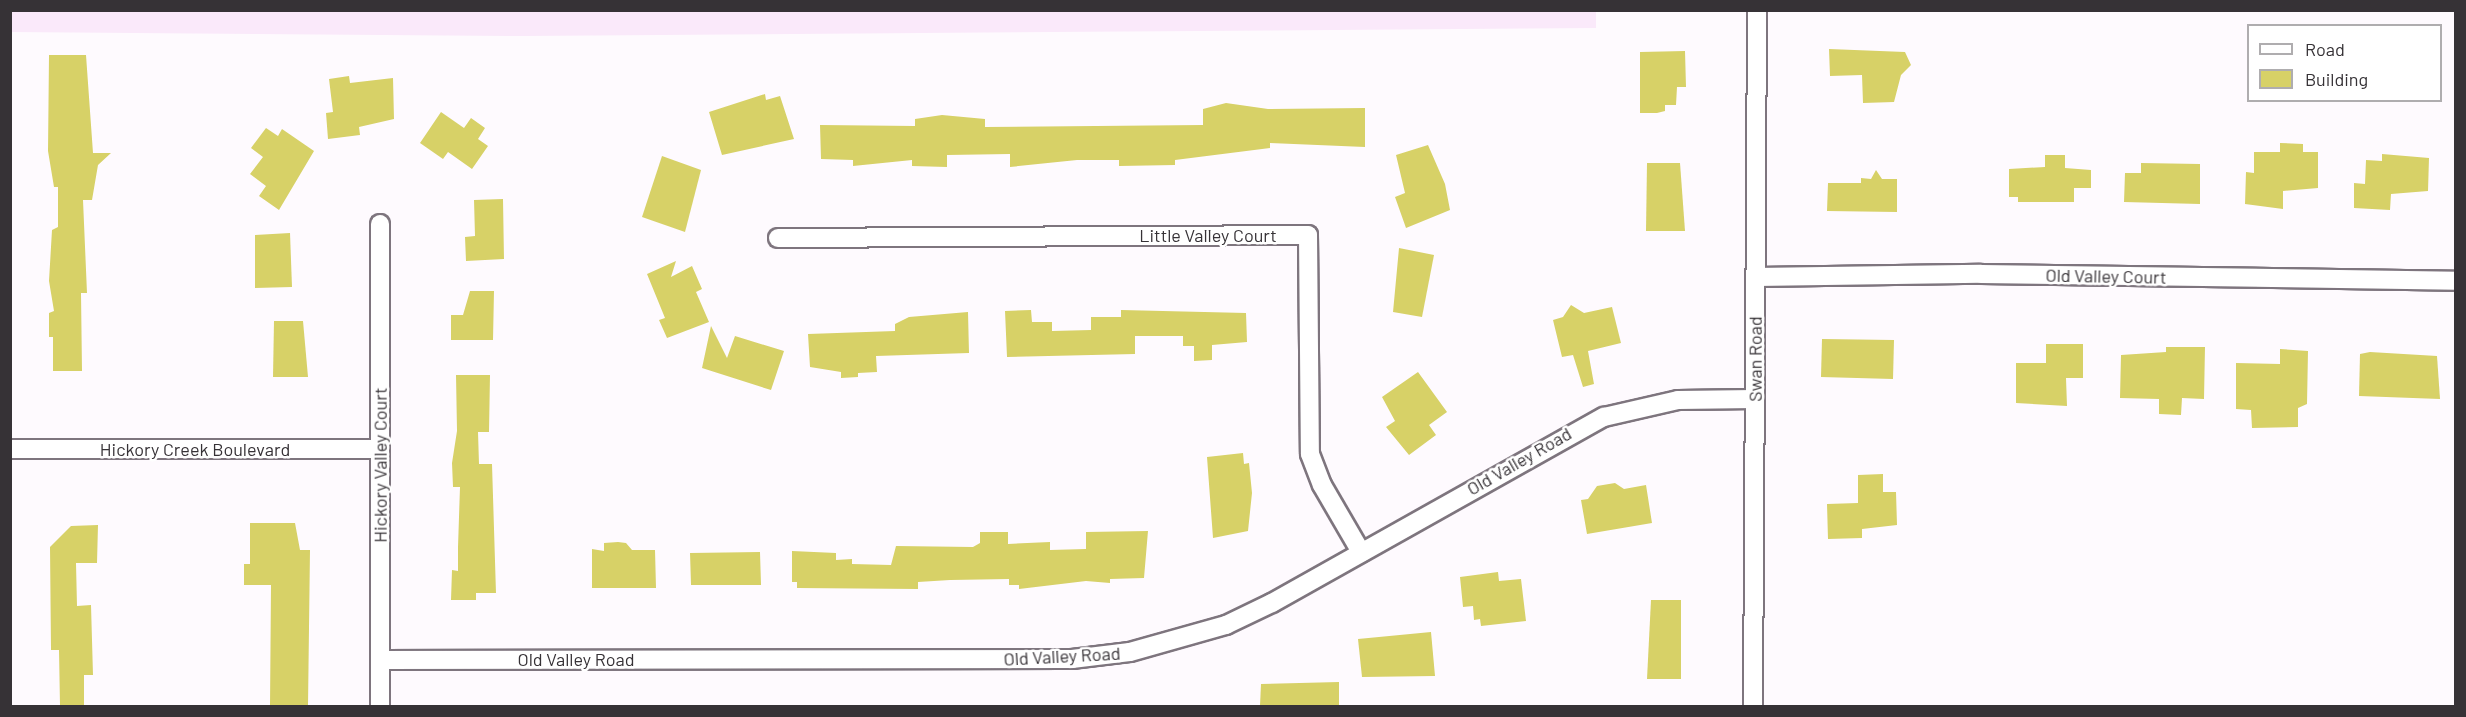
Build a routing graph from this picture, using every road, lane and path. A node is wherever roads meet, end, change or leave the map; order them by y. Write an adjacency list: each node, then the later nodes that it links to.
1 (1757, 10): 4 (street, Swan Road)
2 (380, 224): 8 (street, Hickory Valley Court)
3 (778, 238): 9 (street, Little Valley Court)
4 (1756, 277): 5 (street, Old Valley Court); 6 (street, Swan Road)
5 (2456, 281)
6 (1755, 399): 9 (street, Old Valley Road); 12 (street, Swan Road)
7 (10, 449): 8 (street, Hickory Creek Boulevard)
8 (380, 449): 10 (street, Hickory Valley Court)
9 (1361, 552): 10 (street, Old Valley Road)
10 (380, 660): 11 (street, Hickory Valley Court)
11 (380, 706)
12 (1753, 706)

